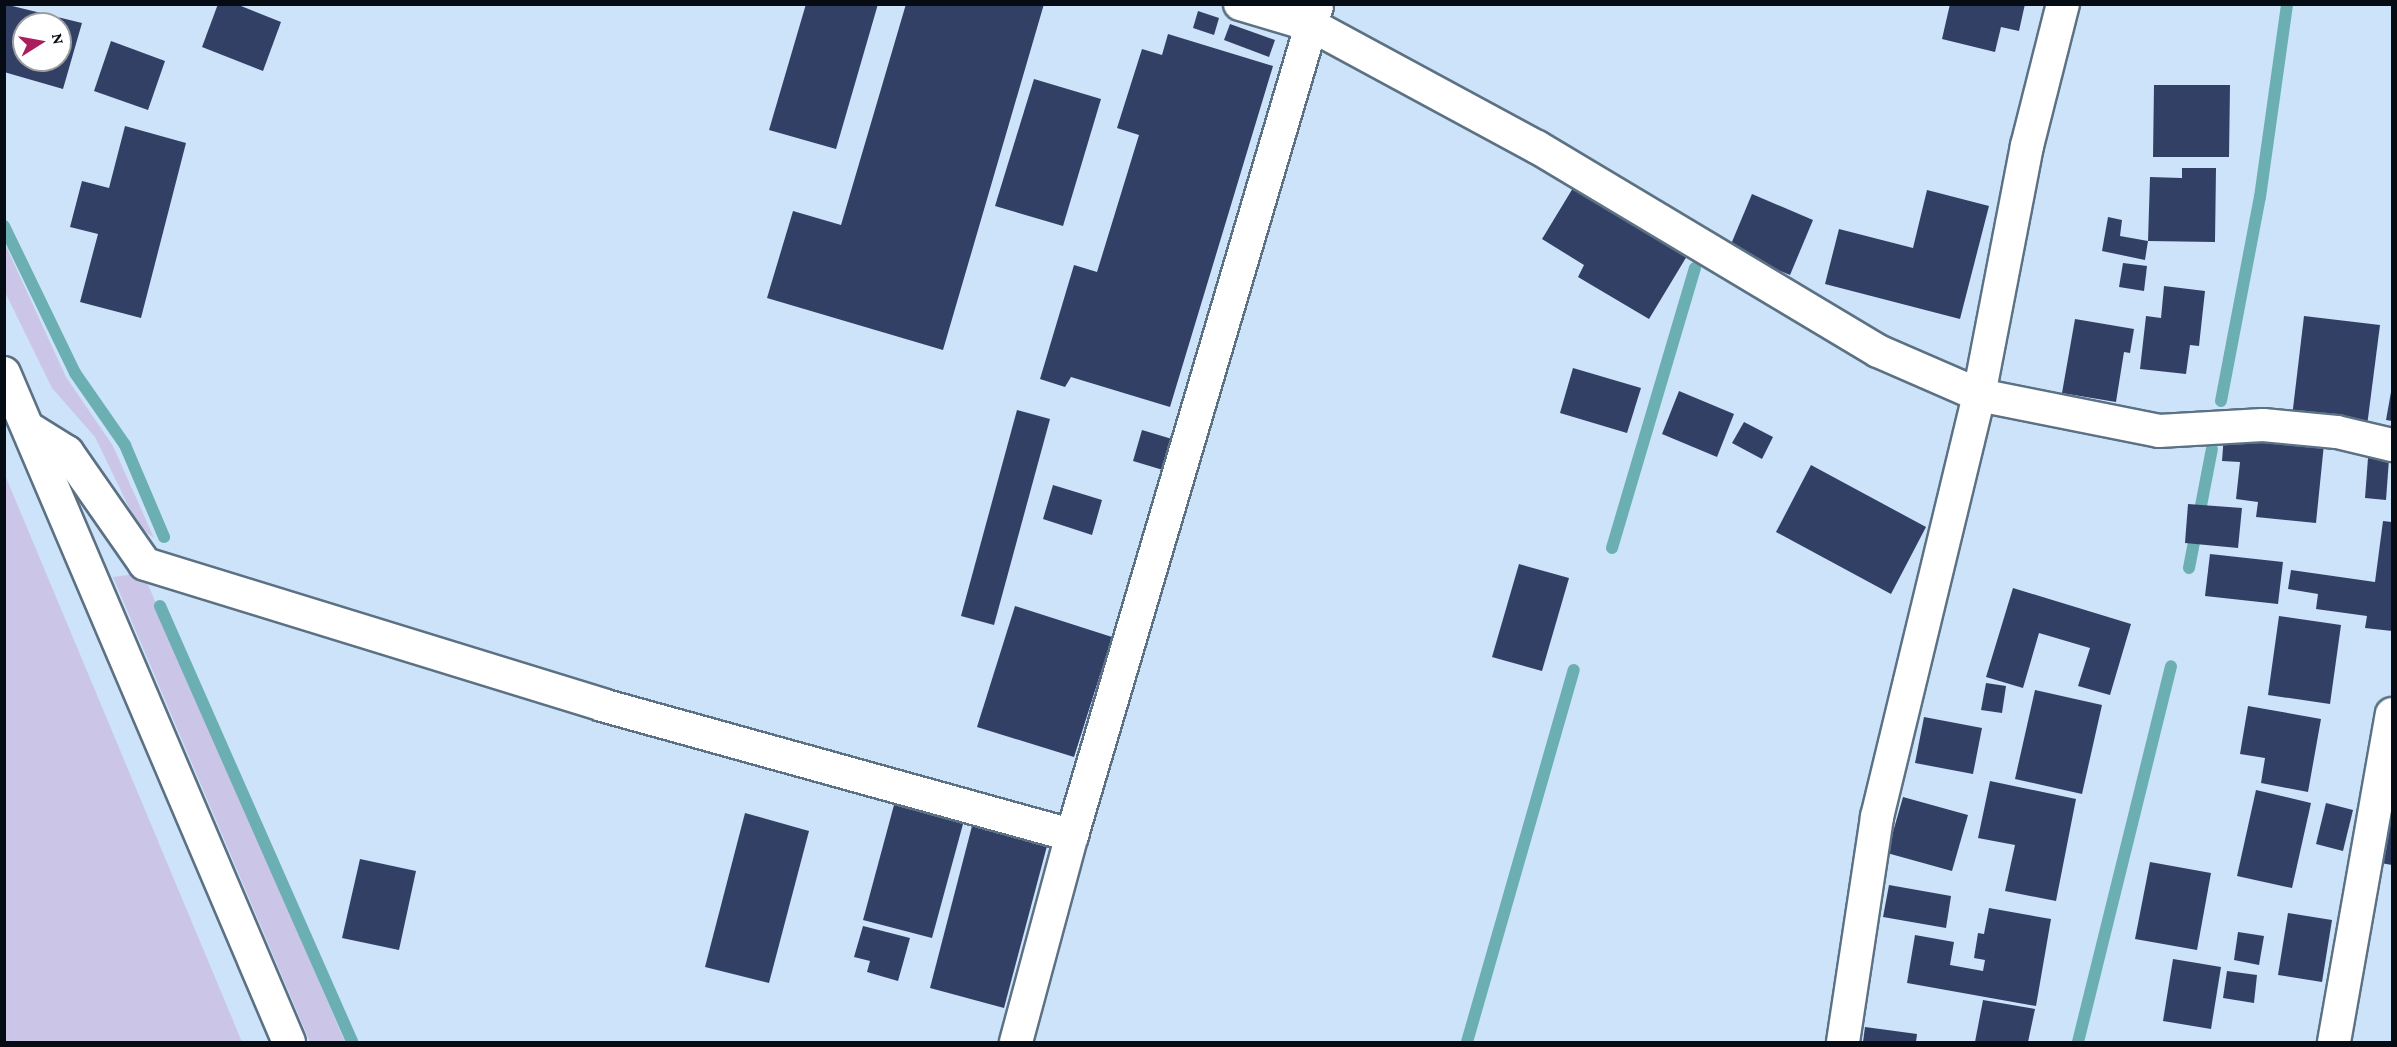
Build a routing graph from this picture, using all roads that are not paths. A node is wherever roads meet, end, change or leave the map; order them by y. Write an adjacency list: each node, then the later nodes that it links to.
1 (1240, 4): 3 (street)
2 (2063, 4): 5 (street)
3 (1314, 15): 5 (street); 9 (street)
4 (4, 373): 6 (street)
5 (1979, 395): 7 (street); 12 (street)
6 (30, 429): 9 (street); 10 (street)
7 (2392, 445)
8 (2392, 714): 13 (street)
9 (1072, 836): 11 (street)
10 (289, 1042)
11 (1016, 1042)
12 (1843, 1042)
13 (2334, 1042)

